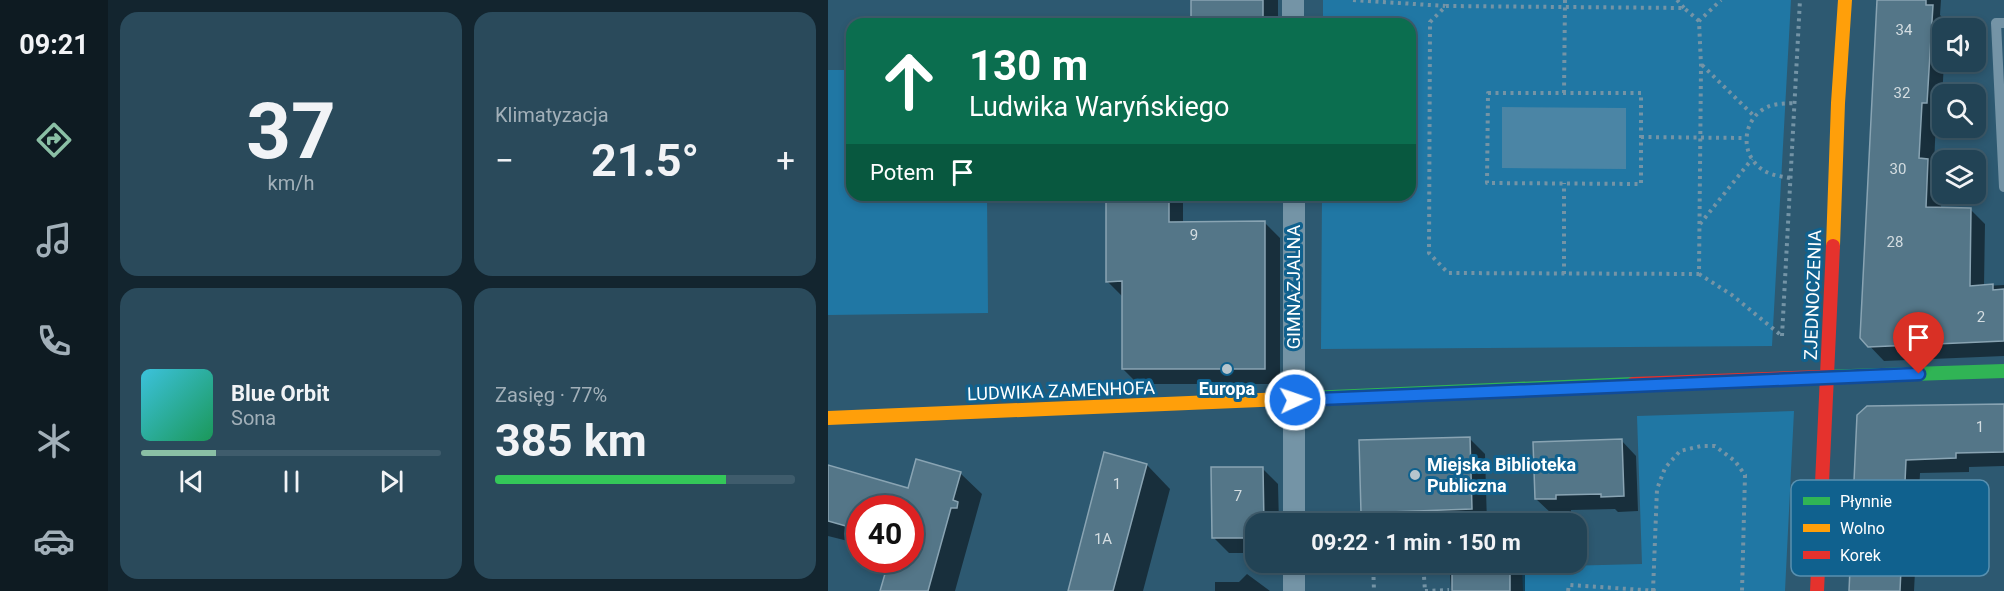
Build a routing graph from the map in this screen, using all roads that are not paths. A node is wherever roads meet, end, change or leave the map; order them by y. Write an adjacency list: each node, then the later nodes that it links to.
1 (1293, 0): 3 (street)
2 (1845, 0): 8 (street, ZJEDNOCZENIA)
3 (1293, 18)
4 (2004, 23): 5 (lane)
5 (2004, 187)
6 (1294, 201): 9 (street, GIMNAZJALNA)
7 (2004, 371): 8 (street, LUDWIKA ZAMENHOFA)
8 (1827, 378): 9 (street, LUDWIKA ZAMENHOFA); 11 (street, ZJEDNOCZENIA)
9 (1295, 400): 10 (street, LUDWIKA ZAMENHOFA); 12 (street, GIMNAZJALNA)
10 (828, 418)
11 (1822, 480)
12 (1294, 513)
13 (1294, 573): 15 (street)
14 (1818, 576): 16 (street, ZJEDNOCZENIA)
15 (1293, 591)
16 (1817, 591)

